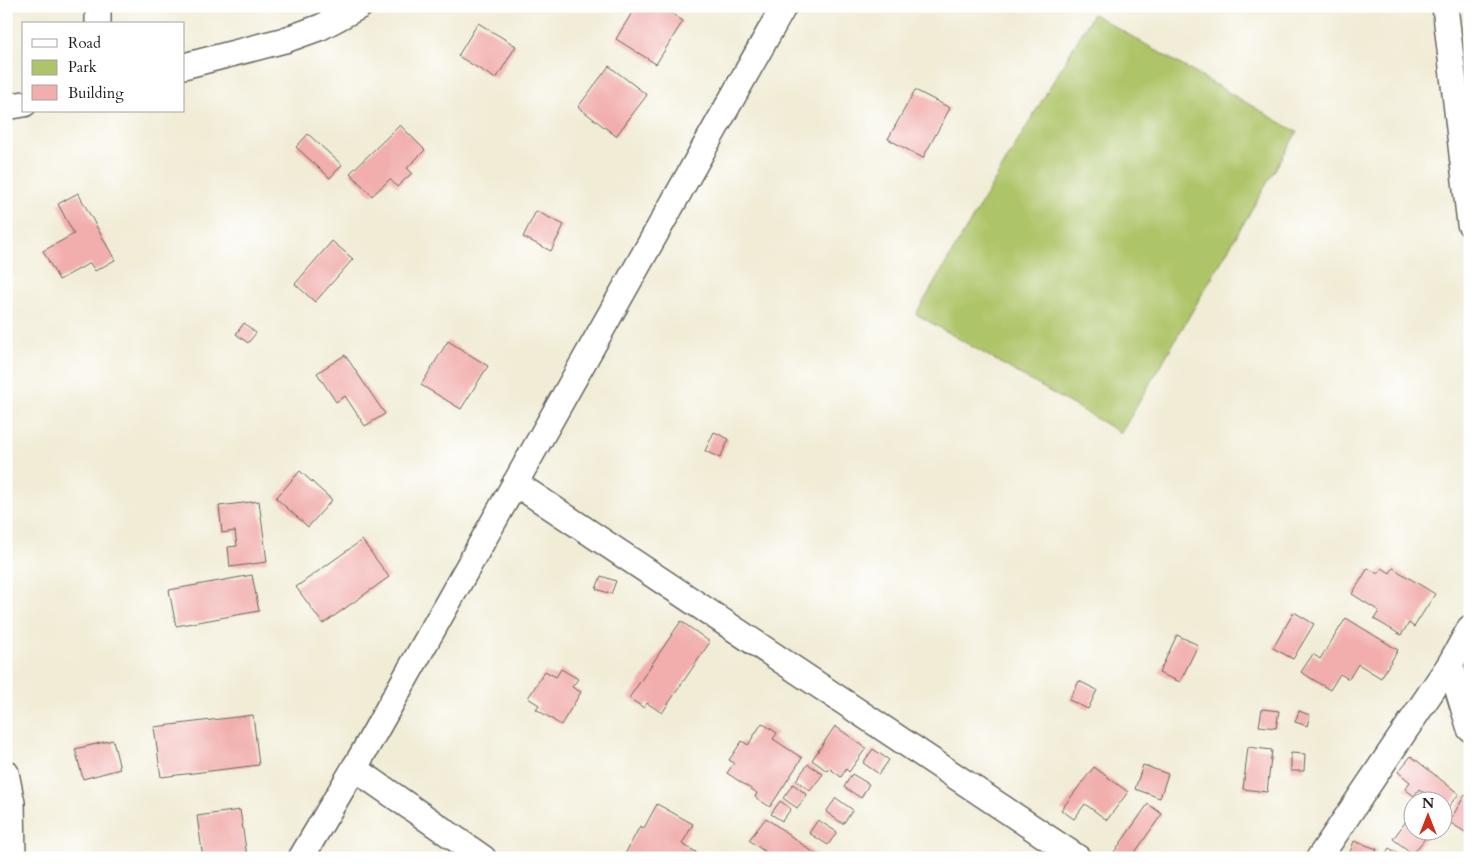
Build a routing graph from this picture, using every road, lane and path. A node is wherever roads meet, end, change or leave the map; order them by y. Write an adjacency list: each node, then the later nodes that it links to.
1 (98, 6): 5 (street)
2 (360, 6): 6 (street)
3 (784, 6): 10 (street)
4 (1445, 6): 9 (street)
5 (98, 22)
6 (185, 66)
7 (22, 104): 8 (street)
8 (6, 107)
9 (1470, 224)
10 (515, 483): 14 (street); 19 (street)
11 (1470, 628): 12 (street)
12 (1450, 664): 13 (street); 20 (street)
13 (1470, 729)
14 (354, 768): 17 (street); 18 (street)
15 (6, 773): 16 (street)
16 (13, 858)
17 (301, 858)
18 (484, 858)
19 (1078, 858)
20 (1319, 858)

